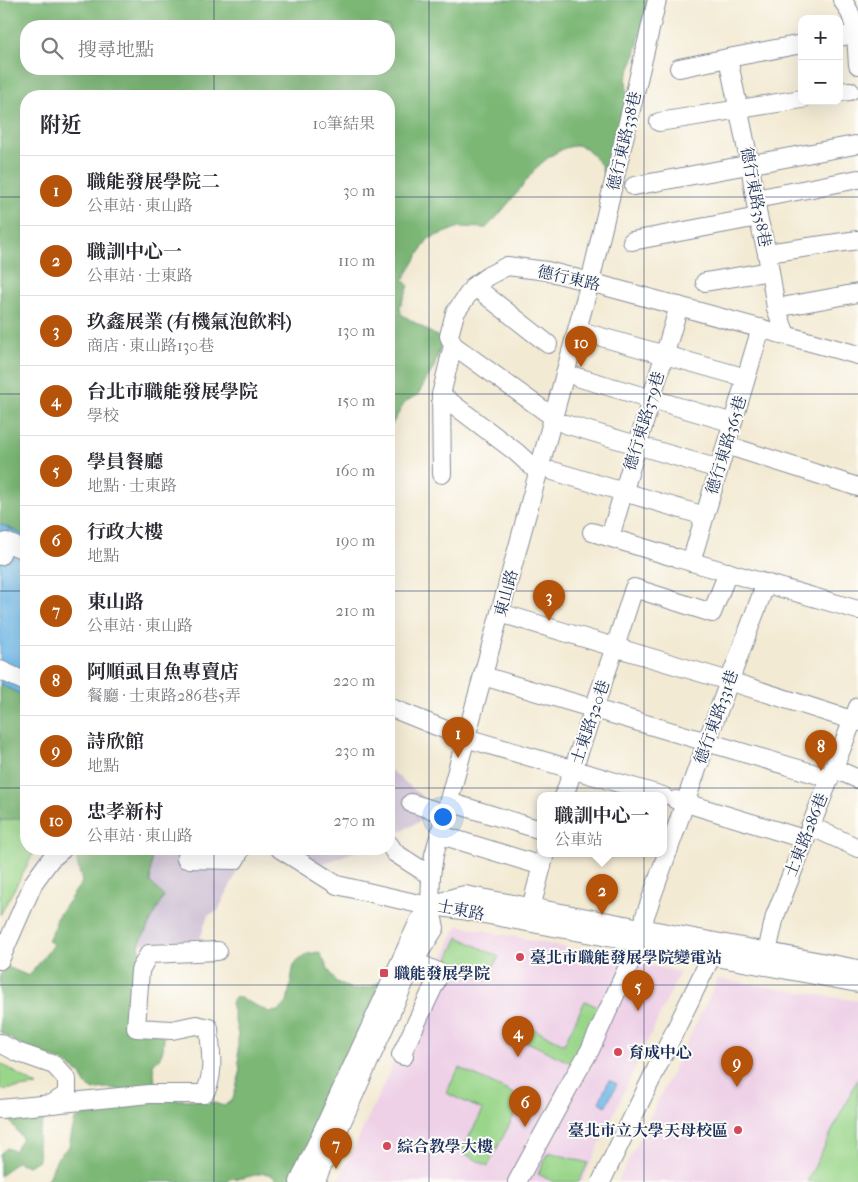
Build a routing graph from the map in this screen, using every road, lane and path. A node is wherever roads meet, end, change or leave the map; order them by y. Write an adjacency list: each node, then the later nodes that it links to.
1 (657, 0): 21 (street, 德行東路338巷)
2 (842, 0): 3 (street)
3 (848, 36): 6 (street)
4 (798, 45): 5 (street)
5 (728, 58): 7 (street); 9 (street, 德行東路358巷)
6 (858, 65)
7 (679, 68)
8 (798, 100): 9 (street)
9 (738, 109): 10 (street); 12 (street, 德行東路358巷)
10 (659, 122)
11 (855, 145): 12 (street)
12 (750, 165): 14 (street); 15 (street, 德行東路358巷)
13 (858, 179): 15 (street)
14 (634, 186)
15 (756, 199): 16 (street, 德行東路358巷)
16 (758, 217): 18 (street); 19 (street, 德行東路358巷)
17 (858, 240): 19 (street)
18 (632, 241)
19 (767, 253): 20 (street, 德行東路358巷)
20 (770, 271): 22 (street); 26 (street, 德行東路358巷)
21 (590, 282): 23 (street, 德行東路); 25 (street, 德行東路); 38 (street, 東山路)
22 (705, 282)
23 (474, 286): 30 (street, 德行東路); 31 (street)
24 (858, 293): 26 (street)
25 (679, 306): 27 (street, 德行東路); 32 (street, 德行東路379巷)
26 (776, 308): 29 (street, 德行東路358巷)
27 (761, 328): 29 (street, 德行東路); 41 (street, 德行東路365巷)
28 (587, 333): 32 (street)
29 (786, 335): 33 (street, 德行東路)
30 (453, 344): 36 (street, 德行東路); 38 (street)
31 (548, 344)
32 (664, 355): 34 (street); 37 (street, 德行東路379巷)
33 (858, 355)
34 (736, 375)
35 (577, 377): 37 (street)
36 (441, 395): 43 (street); 44 (street, 德行東路)
37 (651, 399): 39 (street); 40 (street, 德行東路379巷)
38 (559, 420): 40 (street); 43 (street, 東山路)
39 (723, 420)
40 (637, 445): 42 (street); 46 (street, 德行東路379巷)
41 (726, 445): 45 (street); 52 (street, 德行東路365巷)
42 (712, 467)
43 (546, 471): 46 (street); 56 (street, 東山路)
44 (442, 474)
45 (858, 487)
46 (623, 492): 47 (street); 49 (street, 德行東路379巷)
47 (698, 514)
48 (592, 532): 49 (street)
49 (610, 537): 52 (street)
50 (20, 548): 51 (street)
51 (0, 556)
52 (680, 559): 53 (street)
53 (728, 572): 54 (street); 57 (street, 士東路320巷)
54 (766, 583): 55 (street); 61 (street, 德行東路331巷)
55 (858, 610)
56 (500, 613): 57 (street); 59 (street, 東山路)
57 (615, 647): 61 (street); 63 (street, 士東路320巷)
58 (0, 670): 60 (street)
59 (483, 676): 63 (street); 65 (street, 東山路)
60 (20, 679)
61 (730, 681): 64 (street); 66 (street, 德行東路331巷)
62 (395, 708): 65 (street)
63 (594, 708): 66 (street); 67 (street, 士東路320巷)
64 (856, 716): 68 (street, 士東路286巷)
65 (466, 738): 67 (street); 75 (street, 東山路)
66 (707, 741): 68 (street); 73 (street, 德行東路331巷)
67 (574, 770): 70 (street, 士東路320巷); 71 (street)
68 (831, 773): 69 (street); 77 (street, 士東路286巷)
69 (858, 779)
70 (566, 792)
71 (649, 792)
72 (667, 797): 73 (street)
73 (685, 803): 77 (street); 81 (street, 德行東路331巷)
74 (411, 804): 75 (street)
75 (447, 808): 76 (street); 78 (street, 東山路)
76 (537, 829)
77 (807, 833): 79 (street); 94 (street, 士東路286巷)
78 (440, 834): 87 (street); 88 (street, 東山路)
79 (858, 848)
80 (395, 853): 88 (street)
81 (667, 854)
82 (56, 855): 95 (street)
83 (237, 855): 86 (street)
84 (291, 855): 89 (street)
85 (666, 857): 91 (street, 德行東路331巷)
86 (186, 859)
87 (544, 860): 90 (street)
88 (431, 876): 89 (street, 東山路)
89 (430, 906): 90 (street, 士東路); 91 (street, 士東路); 96 (street, 東山路); 103 (street)
90 (531, 908): 91 (street, 士東路)
91 (642, 935): 93 (street, 士東路); 94 (street, 士東路); 105 (street, 德行東路331巷)
92 (218, 951): 101 (street)
93 (711, 957): 94 (street, 士東路); 106 (street)
94 (765, 959): 97 (street, 士東路); 98 (street, 士東路)
95 (0, 960)
96 (414, 961): 100 (street); 104 (street, 東山路)
97 (858, 969)
98 (858, 983)
99 (0, 1043): 101 (street)
100 (404, 1056)
101 (52, 1104): 102 (street)
102 (0, 1109)
103 (299, 1182)
104 (316, 1182)
105 (517, 1182)
106 (601, 1182)

